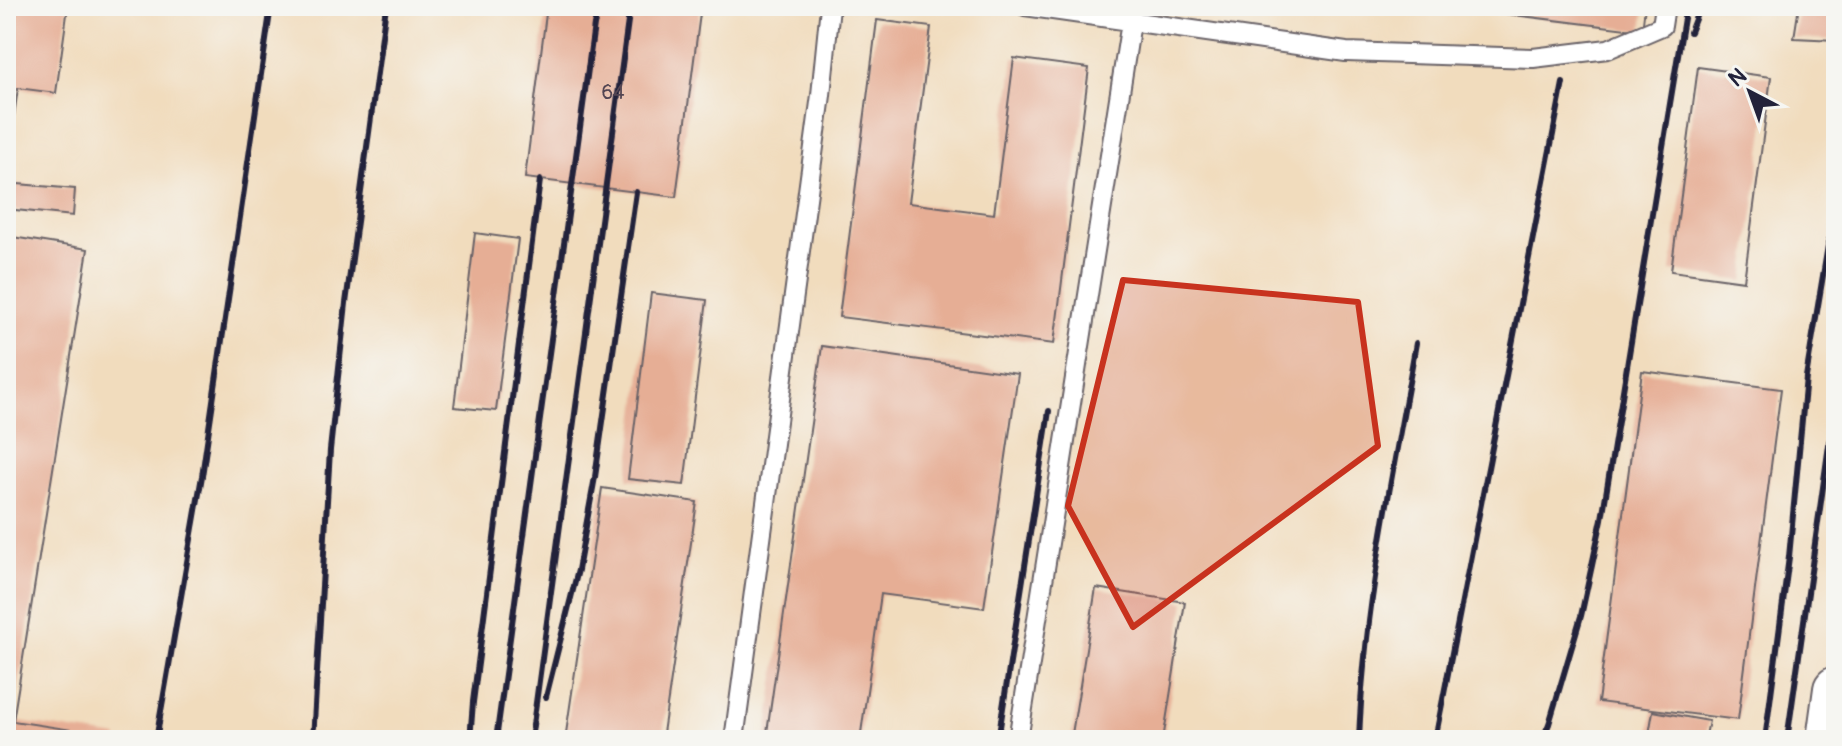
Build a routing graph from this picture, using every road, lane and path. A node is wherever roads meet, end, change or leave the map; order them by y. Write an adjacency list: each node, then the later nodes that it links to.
1 (830, 6): 6 (lane)
2 (1025, 6): 4 (lane)
3 (1665, 6): 4 (lane)
4 (1131, 22): 7 (lane)
5 (1836, 689): 8 (street)
6 (734, 740)
7 (1018, 740)
8 (1829, 740)

